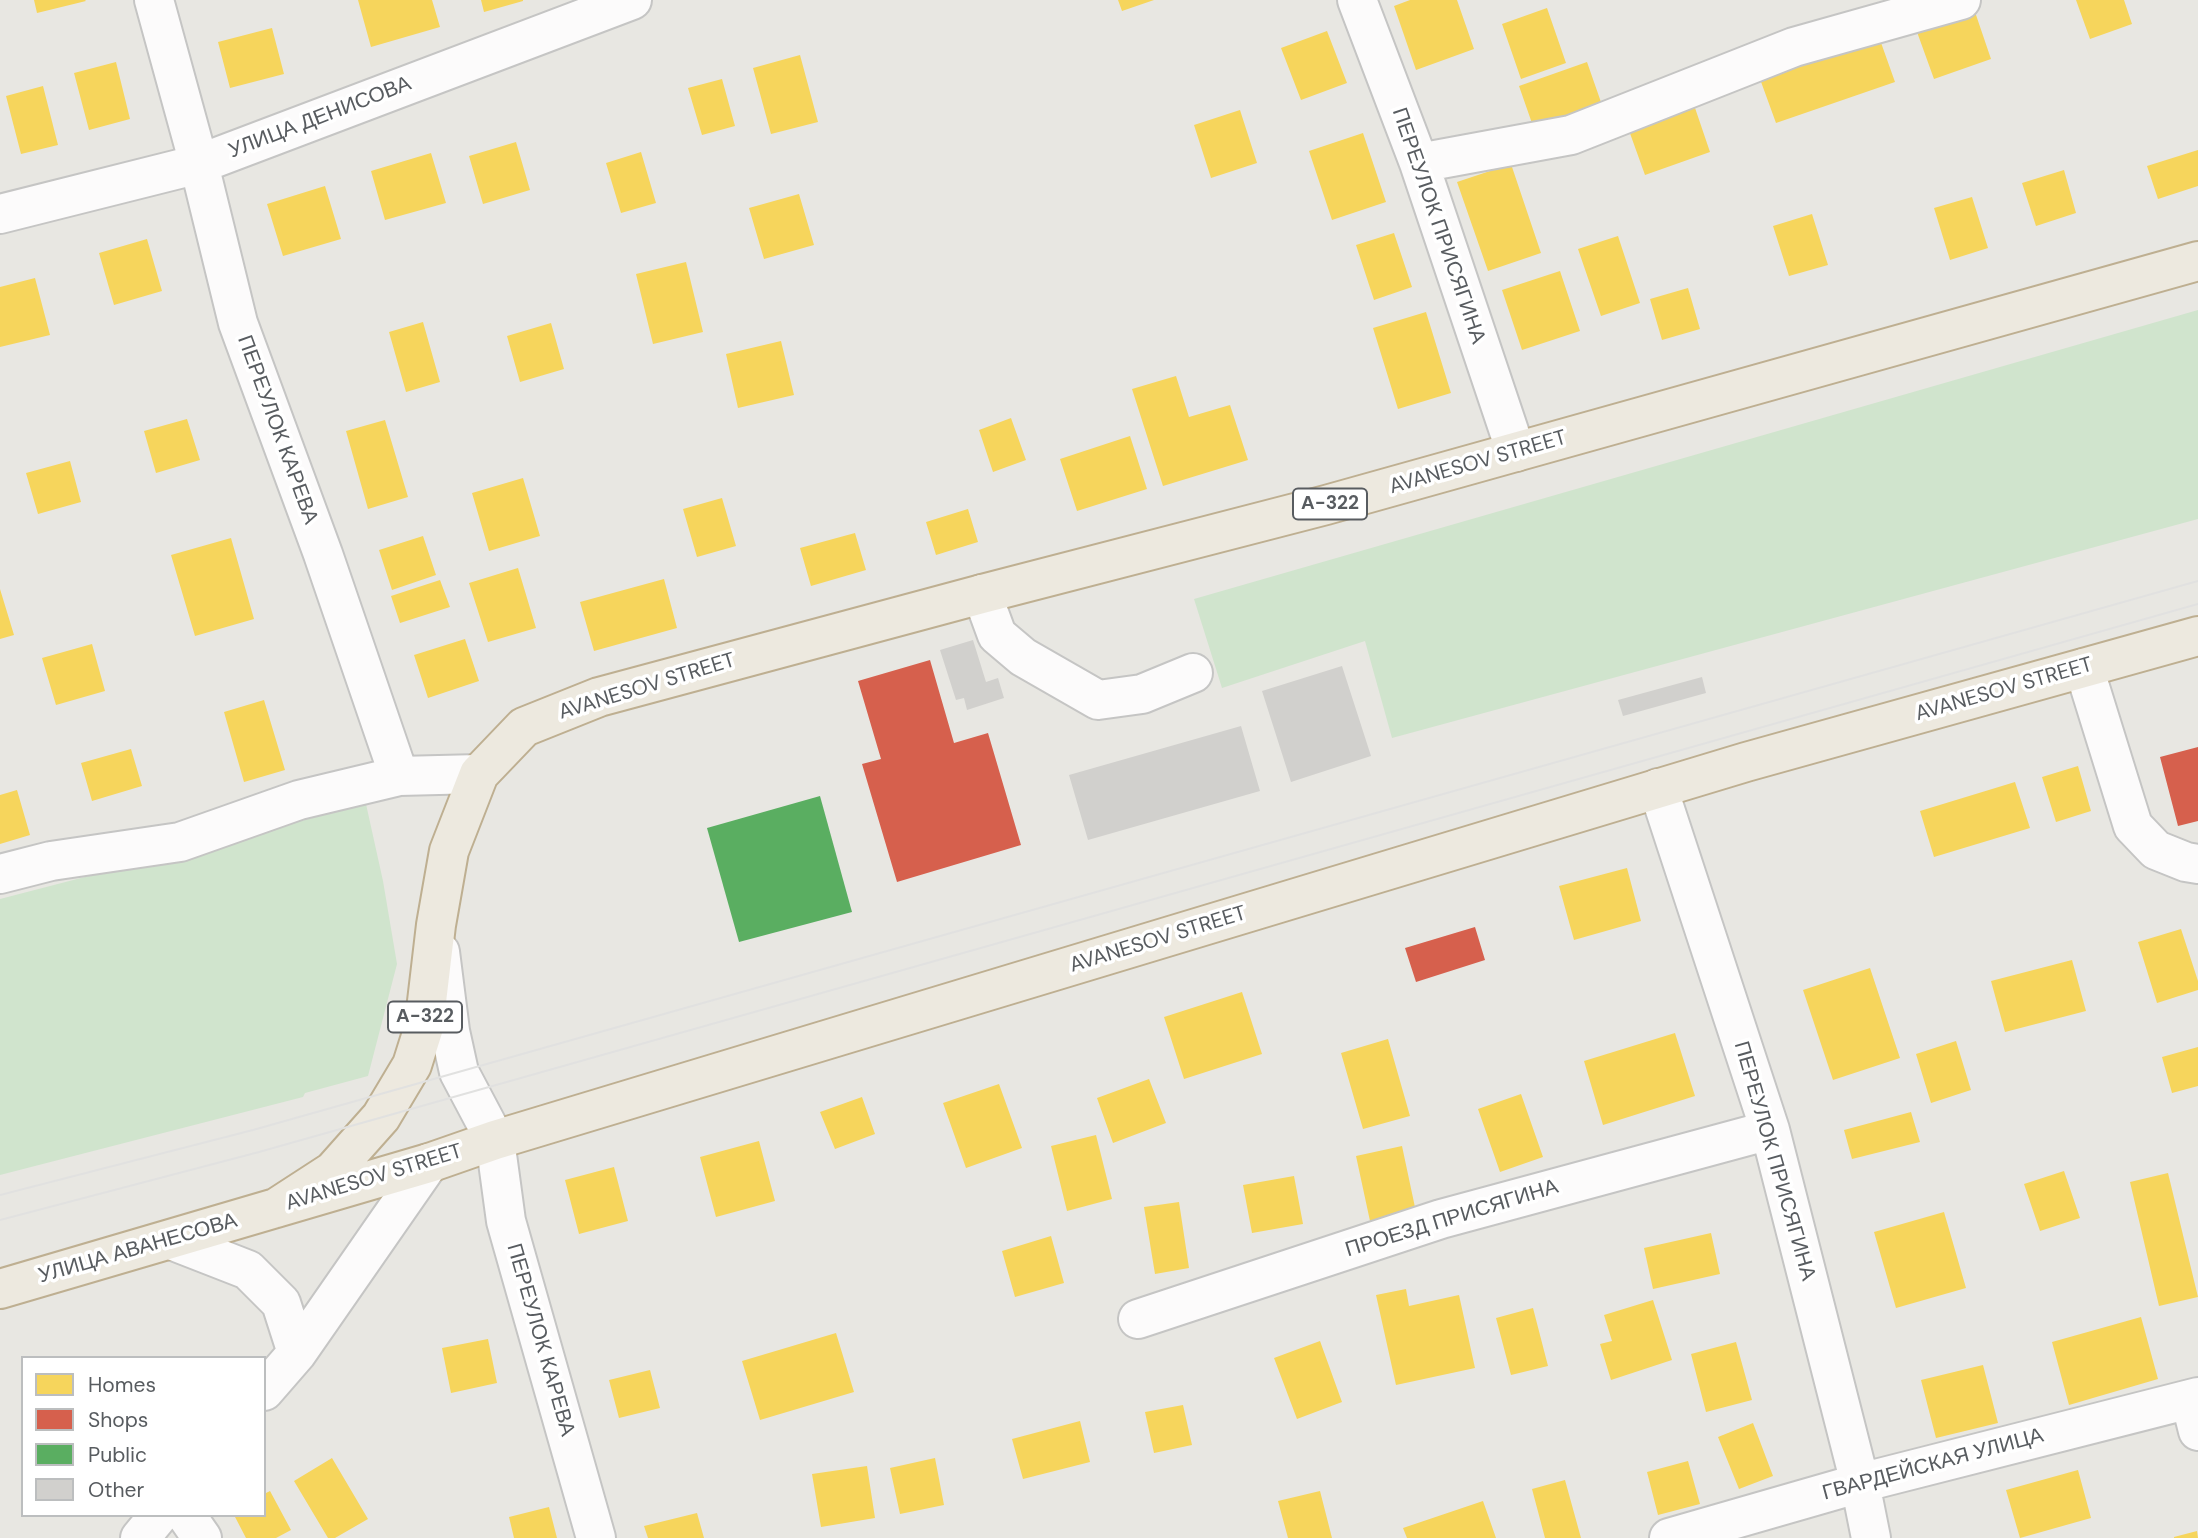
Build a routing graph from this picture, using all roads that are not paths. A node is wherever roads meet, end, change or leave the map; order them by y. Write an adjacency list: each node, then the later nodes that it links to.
1 (155, 0): 6 (street, ПЕРЕУЛОК КАРЕВА)
2 (632, 0): 6 (street, УЛИЦА ДЕНИСОВА)
3 (1357, 0): 5 (street, ПЕРЕУЛОК ПРИСЯГИНА)
4 (1961, 0): 5 (street)
5 (1419, 163): 9 (street, ПЕРЕУЛОК ПРИСЯГИНА)
6 (199, 164): 7 (street, УЛИЦА ДЕНИСОВА); 15 (street, ПЕРЕУЛОК КАРЕВА)
7 (0, 214)
8 (2198, 261): 9 (highway, AVANESOV STREET / А-322)
9 (1516, 452): 10 (highway, AVANESOV STREET / А-322)
10 (982, 594): 13 (street); 14 (highway, AVANESOV STREET / А-322)
11 (2198, 636): 12 (highway, AVANESOV STREET / А-322)
12 (2084, 668): 16 (highway, AVANESOV STREET / А-322); 17 (street)
13 (1193, 673)
14 (479, 775): 15 (street); 19 (highway, AVANESOV STREET / А-322)
15 (399, 776): 18 (street)
16 (1658, 788): 20 (street, ПЕРЕУЛОК ПРИСЯГИНА); 21 (highway, AVANESOV STREET / А-322)
17 (2198, 864)
18 (0, 874)
19 (436, 925): 21 (street); 23 (highway, AVANESOV STREET / А-322)
20 (1770, 1130): 26 (street, ПРОЕЗД ПРИСЯГИНА); 30 (street, ПЕРЕУЛОК ПРИСЯГИНА)
21 (495, 1140): 22 (highway, AVANESOV STREET / А-322); 35 (street, ПЕРЕУЛОК КАРЕВА)
22 (429, 1163): 23 (highway, AVANESOV STREET / А-322); 27 (street)
23 (276, 1208): 24 (highway, УЛИЦА АВАНЕСОВА / А-322)
24 (171, 1240): 25 (highway, УЛИЦА АВАНЕСОВА / А-322); 27 (street)
25 (0, 1289)
26 (1138, 1319)
27 (297, 1353): 28 (street)
28 (266, 1389)
29 (2195, 1409): 30 (street, ГВАРДЕЙСКАЯ УЛИЦА)
30 (1860, 1483): 36 (street, ГВАРДЕЙСКАЯ УЛИЦА); 37 (street, ПЕРЕУЛОК ПРИСЯГИНА)
31 (157, 1517): 33 (street)
32 (187, 1517): 34 (street)
33 (140, 1538)
34 (202, 1538)
35 (596, 1538)
36 (1669, 1538)
37 (1871, 1538)

